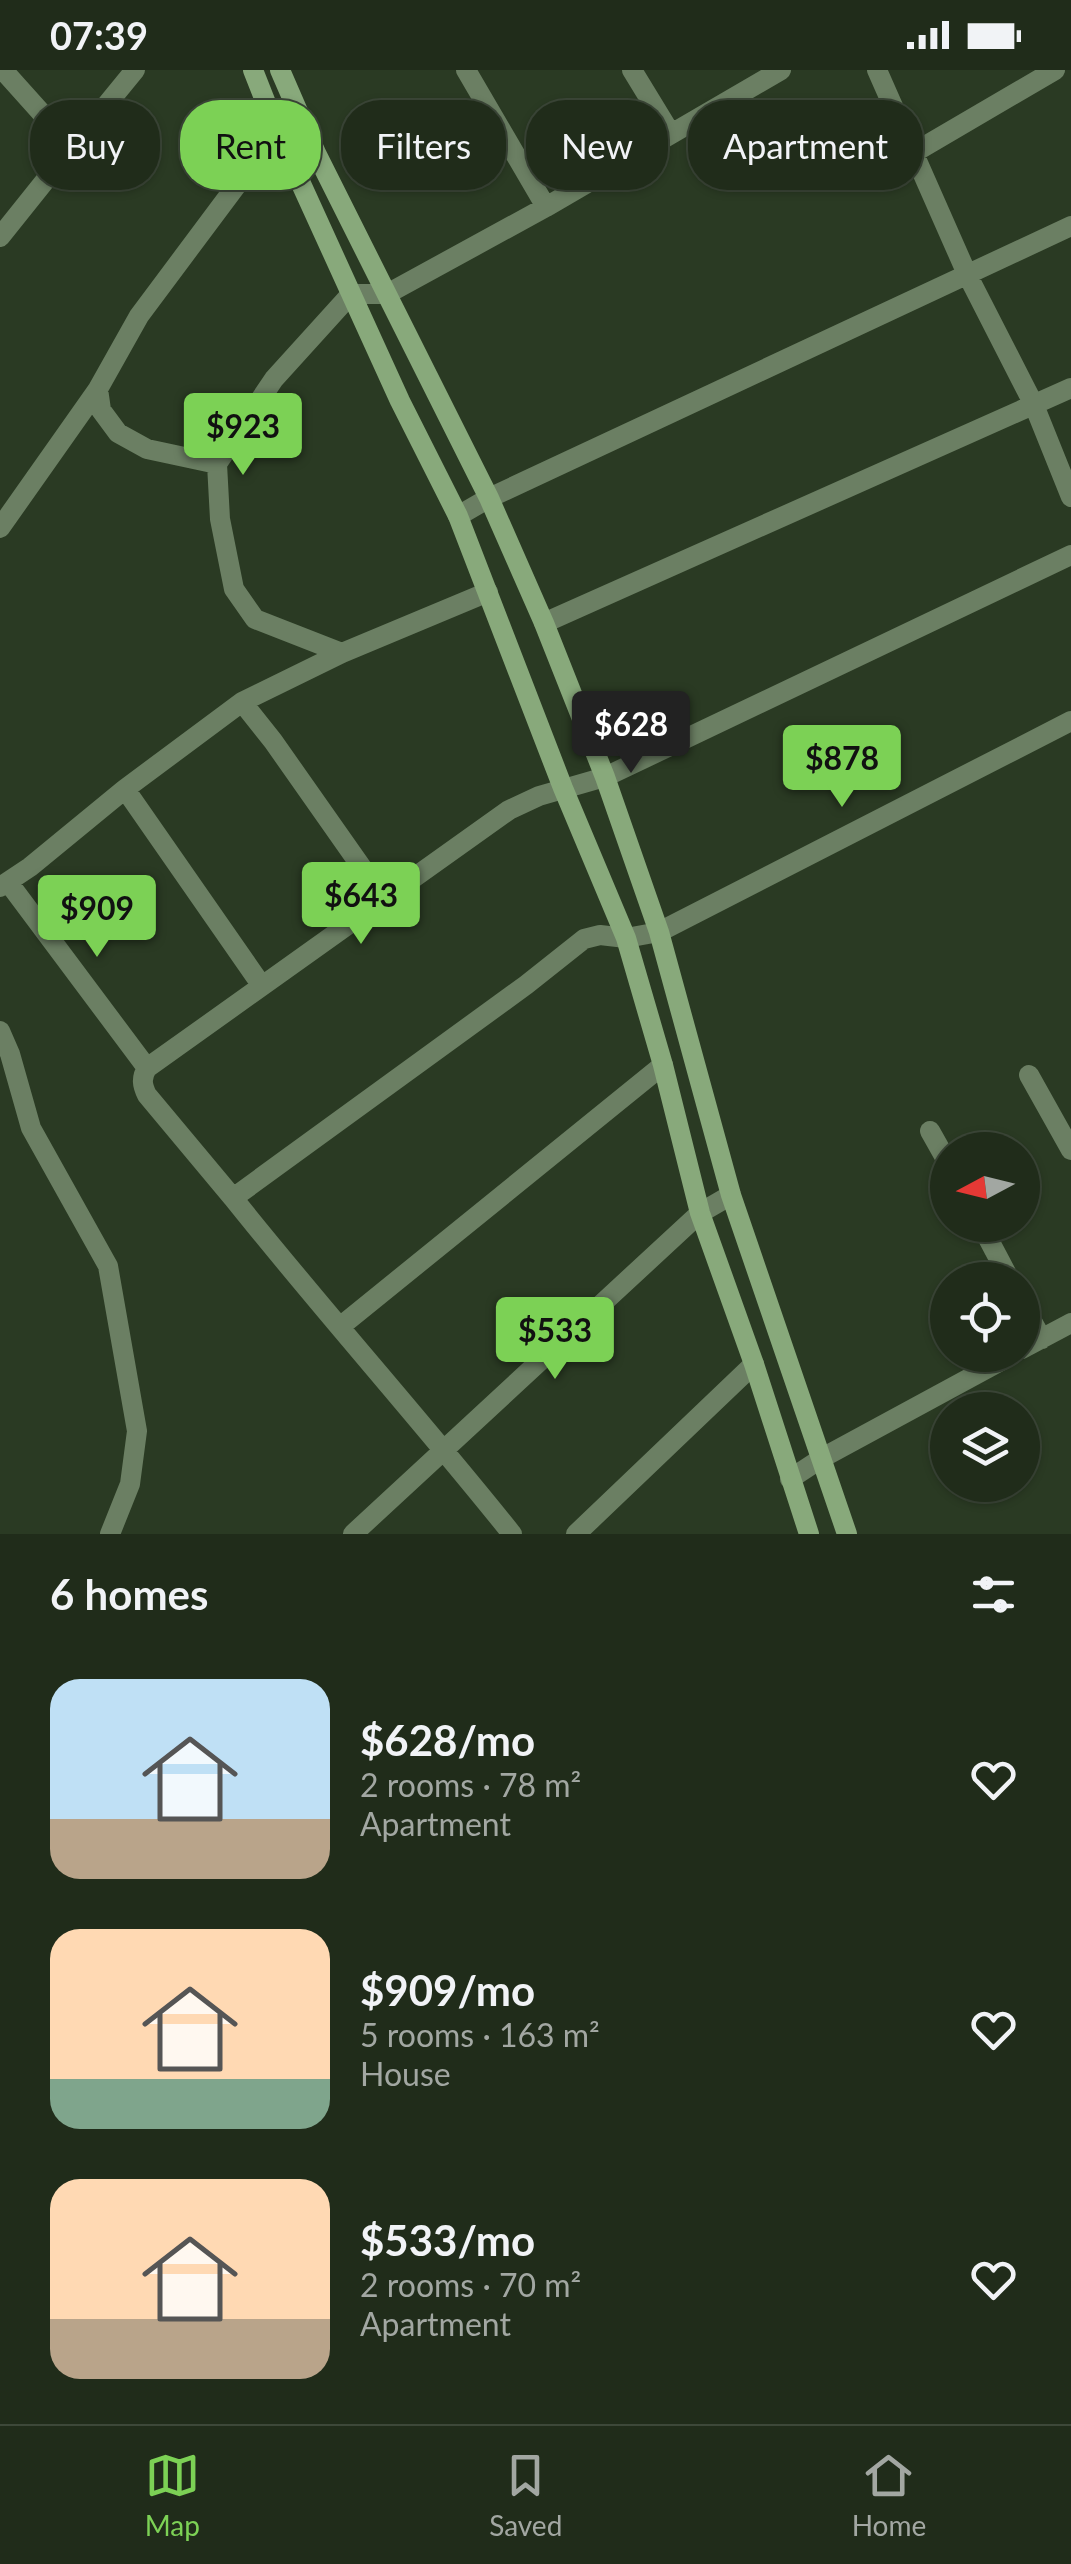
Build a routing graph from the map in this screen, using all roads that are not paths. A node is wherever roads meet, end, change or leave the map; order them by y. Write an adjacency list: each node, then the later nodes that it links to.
1 (3, 70): 10 (street)
2 (135, 70): 11 (street)
3 (253, 70): 12 (main road)
4 (280, 70): 25 (main road)
5 (466, 70): 20 (street)
6 (632, 70): 14 (street)
7 (781, 70): 14 (street)
8 (877, 70): 13 (street)
9 (1055, 70): 15 (street)
10 (30, 100)
11 (110, 100)
12 (265, 100)
13 (891, 100)
14 (670, 134): 20 (street)
15 (923, 147)
16 (923, 170): 23 (street)
17 (38, 190): 22 (street)
18 (233, 190): 27 (street)
19 (304, 190): 24 (main road)
20 (546, 206): 25 (street)
21 (1071, 226): 23 (street)
22 (0, 237)
23 (968, 274): 28 (street); 31 (street)
24 (351, 294): 25 (street); 29 (street); 32 (main road)
25 (387, 294): 31 (main road)
26 (1071, 388): 28 (street)
27 (98, 390): 29 (street); 33 (street)
28 (1034, 404): 30 (street); 36 (street)
29 (217, 464): 37 (street)
30 (1071, 497)
31 (489, 498): 32 (street); 36 (main road)
32 (458, 516): 35 (main road)
33 (0, 528)
34 (1071, 555): 40 (street)
35 (488, 592): 37 (street); 41 (main road)
36 (544, 623): 40 (main road)
37 (342, 652): 38 (street)
38 (242, 702): 42 (street); 44 (street)
39 (1071, 721): 45 (street)
40 (604, 776): 41 (street); 45 (main road)
41 (563, 788): 44 (street); 46 (main road)
42 (125, 789): 43 (street); 47 (street)
43 (4, 885): 50 (street)
44 (384, 900): 47 (street)
45 (659, 932): 46 (street); 53 (main road)
46 (626, 938): 49 (main road); 54 (street)
47 (262, 986): 50 (street)
48 (0, 1031): 65 (street)
49 (663, 1065): 55 (main road); 57 (street)
50 (147, 1068): 54 (street)
51 (1029, 1075): 52 (street)
52 (1071, 1150)
53 (731, 1195): 55 (street); 63 (main road)
54 (233, 1198): 57 (street)
55 (700, 1213): 60 (main road); 62 (street)
56 (1071, 1323): 59 (street)
57 (341, 1326): 62 (street)
58 (1040, 1335): 59 (street)
59 (1042, 1339)
60 (754, 1364): 64 (main road); 68 (street)
61 (981, 1372): 63 (street)
62 (445, 1450): 66 (street); 67 (street)
63 (822, 1458): 64 (street); 70 (main road)
64 (790, 1478): 69 (main road)
65 (110, 1534)
66 (353, 1534)
67 (512, 1534)
68 (576, 1534)
69 (809, 1534)
70 (847, 1534)

